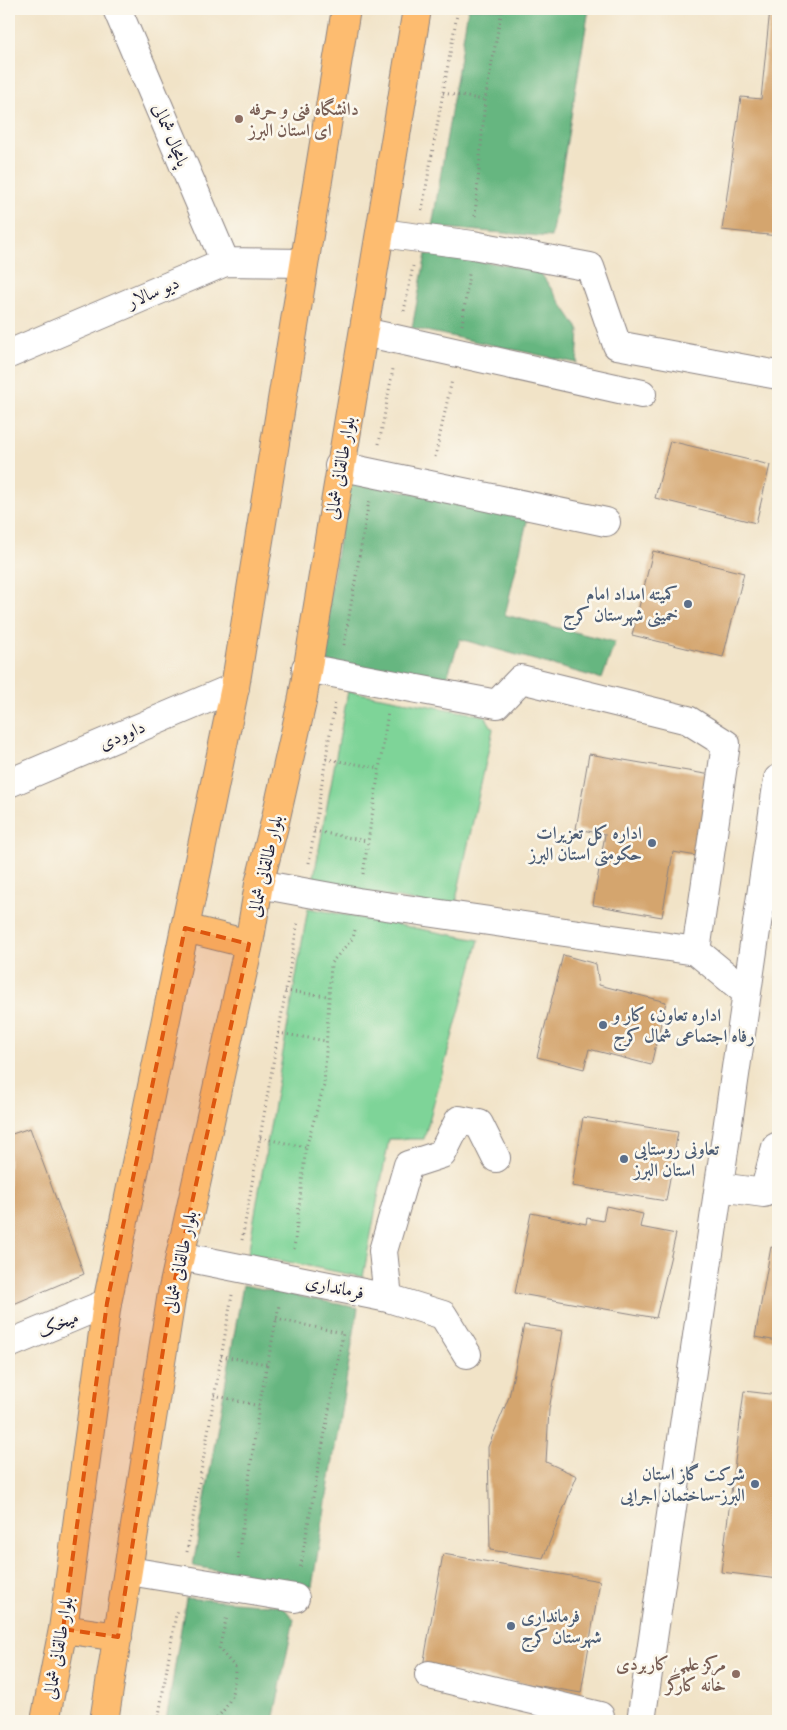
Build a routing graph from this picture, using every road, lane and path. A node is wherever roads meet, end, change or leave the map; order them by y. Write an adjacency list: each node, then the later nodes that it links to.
1 (116, 9): 10 (street, پامچال شمالی)
2 (346, 9): 11 (main road, بلوار طالقانی شمالی)
3 (417, 9): 8 (main road, بلوار طالقانی شمالی)
4 (458, 9): 5 (path)
5 (443, 93): 6 (path); 7 (path)
6 (485, 100)
7 (420, 220)
8 (381, 233): 13 (main road, بلوار طالقانی شمالی); 16 (street)
9 (414, 260): 12 (path)
10 (225, 262): 11 (street, دیو سالار); 14 (street, دیو سالار)
11 (304, 263): 25 (main road, بلوار طالقانی شمالی)
12 (404, 312)
13 (364, 332): 17 (street); 19 (main road, بلوار طالقانی شمالی)
14 (9, 354)
15 (394, 362): 18 (path)
16 (778, 375)
17 (642, 394)
18 (378, 450)
19 (339, 466): 21 (street); 23 (main road, بلوار طالقانی شمالی)
20 (371, 491): 22 (path)
21 (606, 522)
22 (343, 651)
23 (306, 668): 24 (street); 34 (main road, بلوار طالقانی شمالی)
24 (392, 684): 28 (path); 39 (street)
25 (235, 687): 30 (street, داوودی); 37 (main road, بلوار طالقانی شمالی)
26 (337, 693): 27 (path)
27 (326, 760): 28 (path); 31 (path)
28 (380, 768): 32 (path)
29 (778, 779): 41 (street)
30 (9, 783)
31 (314, 831): 32 (path); 33 (path)
32 (368, 841): 35 (path)
33 (308, 864)
34 (259, 884): 35 (street); 38 (main road, بلوار طالقانی شمالی)
35 (358, 902): 39 (street); 42 (path)
36 (299, 914): 40 (path)
37 (185, 928): 38 (main road); 55 (main road, بلوار طالقانی شمالی)
38 (249, 944): 51 (main road, بلوار طالقانی شمالی)
39 (696, 951): 41 (street)
40 (285, 991): 42 (path); 43 (path)
41 (747, 994): 49 (street)
42 (328, 996): 44 (path)
43 (278, 1033): 44 (path); 45 (path)
44 (327, 1041): 46 (path)
45 (260, 1138): 46 (path); 50 (path)
46 (306, 1147): 52 (path)
47 (778, 1147): 49 (street)
48 (496, 1158): 54 (street)
49 (719, 1187): 76 (street)
50 (240, 1248)
51 (180, 1256): 52 (street, فرمانداری); 64 (main road, بلوار طالقانی شمالی)
52 (286, 1276): 54 (street, فرمانداری); 56 (path)
53 (233, 1291): 59 (path)
54 (388, 1298): 58 (street, فرمانداری)
55 (108, 1303): 57 (street, میخک); 68 (main road, بلوار طالقانی شمالی)
56 (276, 1319): 60 (path); 66 (path)
57 (9, 1344)
58 (467, 1354)
59 (221, 1356): 60 (path); 61 (path)
60 (266, 1364): 62 (path)
61 (214, 1395): 62 (path); 63 (path)
62 (259, 1406): 65 (path)
63 (186, 1558)
64 (129, 1570): 65 (street); 69 (main road, بلوار طالقانی شمالی)
65 (234, 1587): 66 (street); 74 (path)
66 (295, 1598)
67 (178, 1603): 73 (path)
68 (63, 1629): 69 (main road); 71 (main road, بلوار طالقانی شمالی)
69 (118, 1637): 72 (main road, بلوار طالقانی شمالی)
70 (430, 1675): 75 (street)
71 (45, 1721)
72 (104, 1721)
73 (158, 1721)
74 (213, 1721)
75 (599, 1721)
76 (642, 1721)

